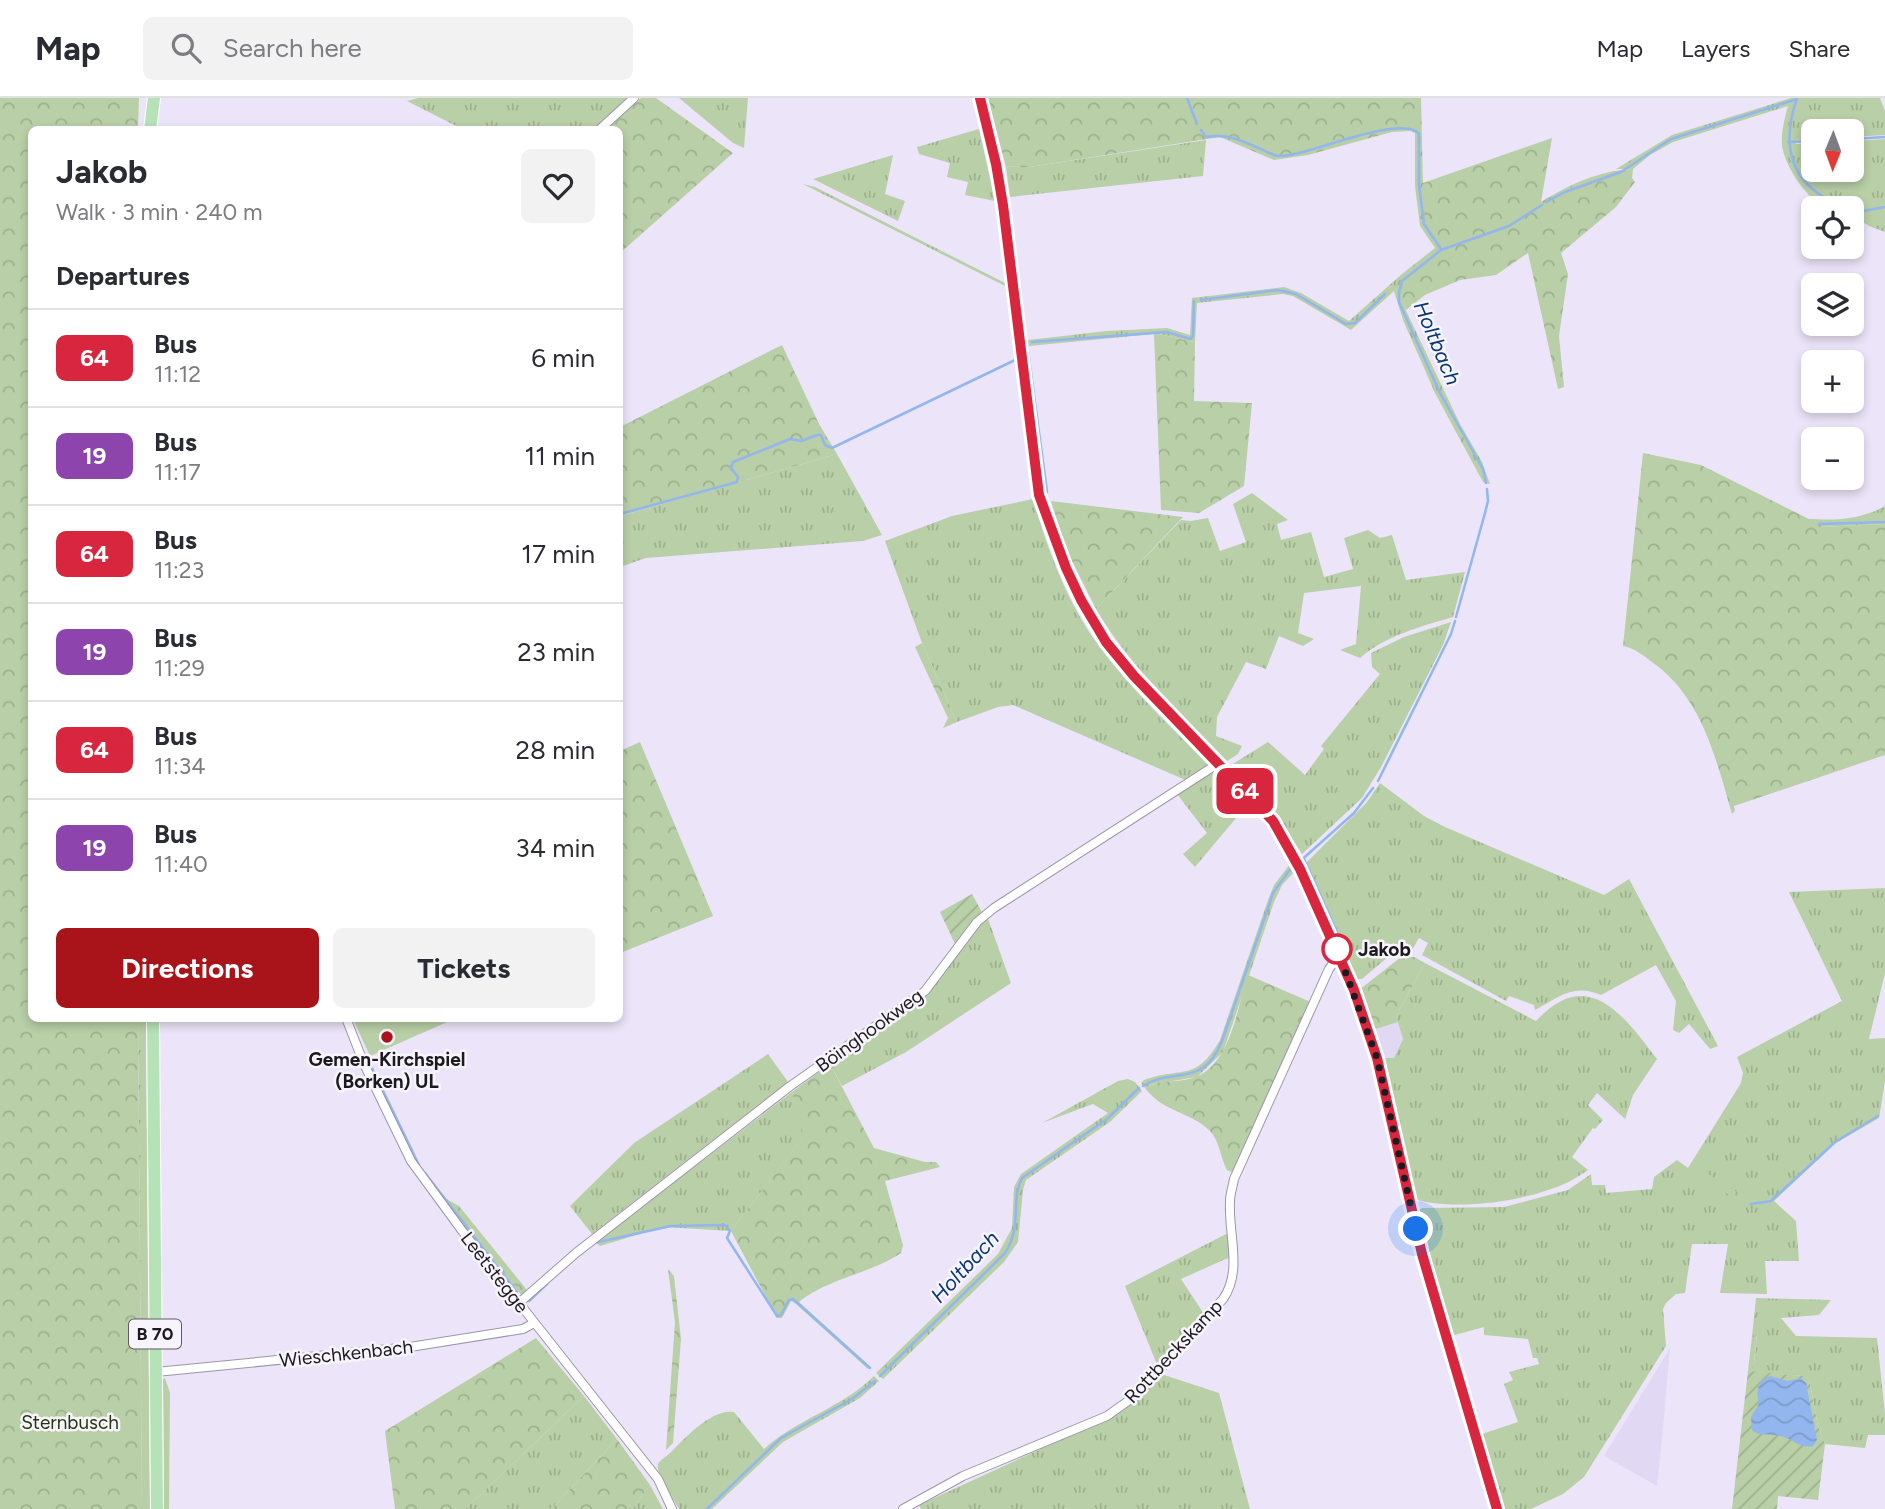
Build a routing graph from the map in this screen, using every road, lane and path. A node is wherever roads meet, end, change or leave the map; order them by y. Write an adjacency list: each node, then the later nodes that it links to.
1 (154, 98): 4 (main road)
2 (634, 98): 5 (street)
3 (980, 98): 6 (street)
4 (150, 126)
5 (603, 126)
6 (1219, 763): 7 (street); 10 (street, Böinghookweg)
7 (1339, 955): 15 (street, Rottbeckskamp); 16 (street)
8 (153, 1022): 12 (main road, B 70)
9 (348, 1022): 10 (street, Leetstegge)
10 (520, 1302): 11 (street, Leetstegge)
11 (534, 1323): 12 (street, Wieschkenbach); 14 (street, Leetstegge)
12 (156, 1372): 13 (main road, B 70)
13 (157, 1509)
14 (672, 1509)
15 (903, 1509)
16 (1497, 1509)

